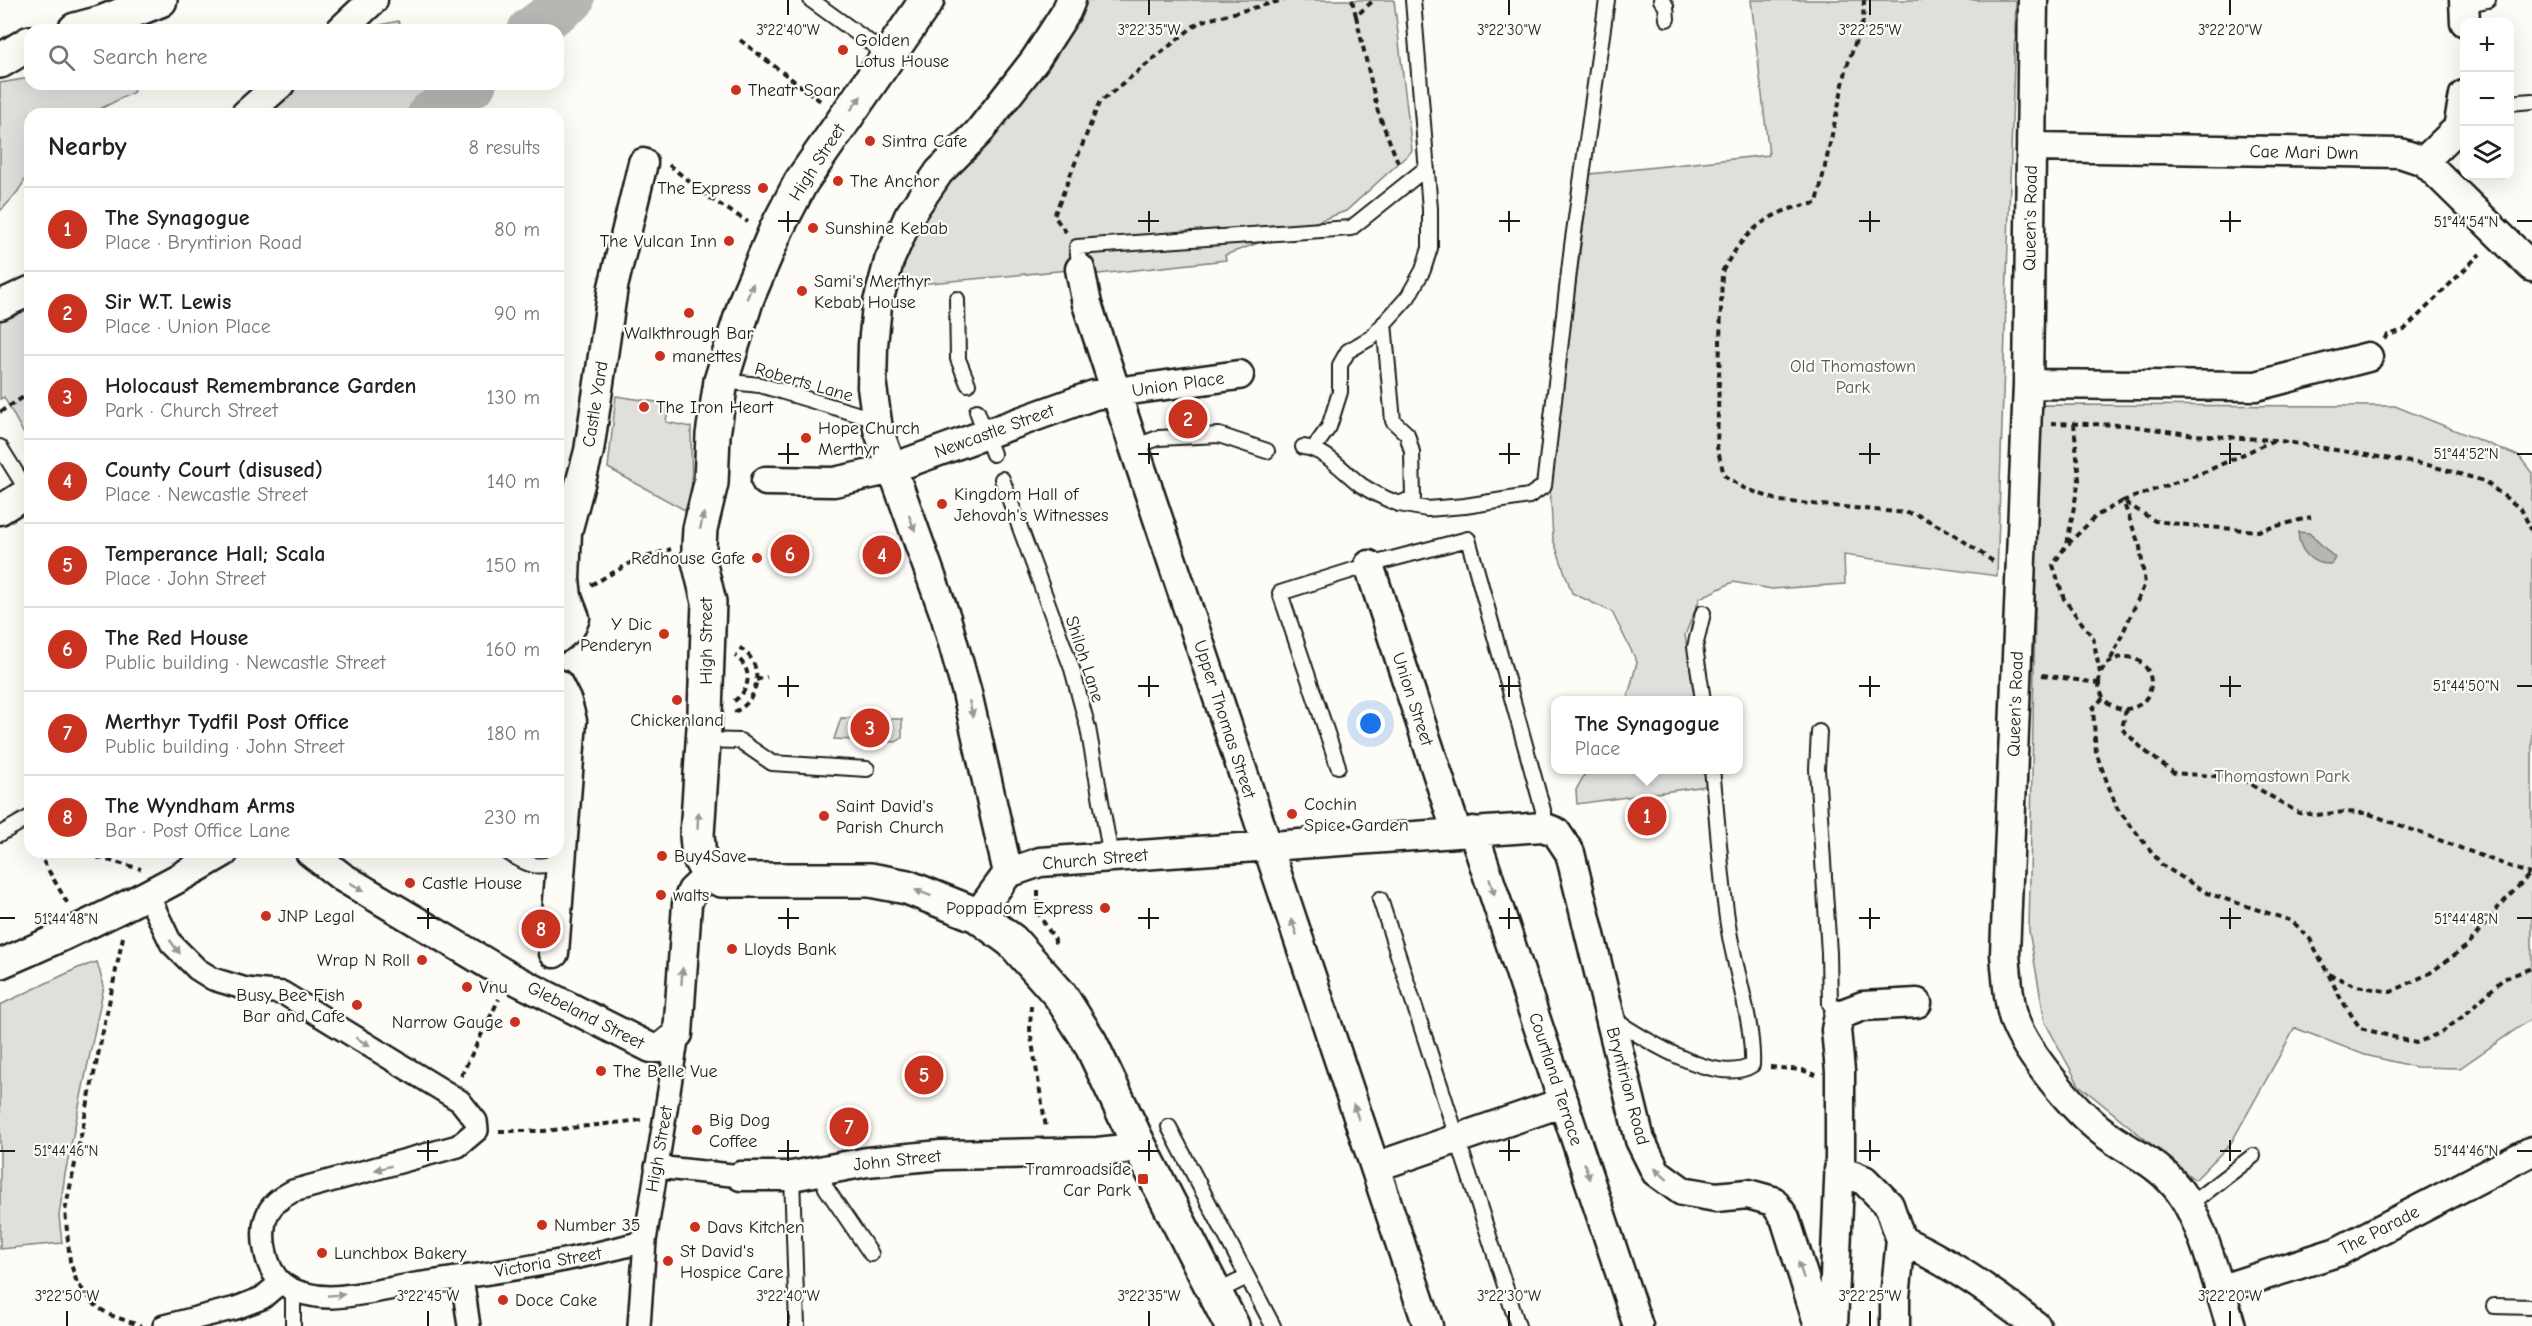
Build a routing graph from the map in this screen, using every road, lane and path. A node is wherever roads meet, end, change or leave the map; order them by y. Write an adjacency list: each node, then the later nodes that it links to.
1 (160, 0): 16 (street)
2 (373, 0): 17 (street)
3 (811, 0): 22 (lane)
4 (927, 0): 22 (street, High Street)
5 (1071, 0): 51 (street)
6 (1284, 0): 37 (path)
7 (1352, 0): 14 (path)
8 (1374, 0): 14 (path)
9 (1413, 0): 33 (lane)
10 (1607, 0): 64 (lane)
11 (1661, 0): 15 (lane)
12 (1864, 0): 71 (path)
13 (2033, 0): 30 (street, Queen's Road)
14 (1356, 16): 34 (path)
15 (1667, 19)
16 (97, 24)
17 (347, 24)
18 (0, 36): 20 (street)
19 (740, 40): 28 (path)
20 (24, 41)
21 (24, 46): 23 (street)
22 (890, 57): 28 (street, High Street, one-way to 22)
23 (0, 61)
24 (273, 90): 27 (street)
25 (2532, 100): 26 (lane)
26 (2514, 102)
27 (253, 108)
28 (844, 120): 36 (street, High Street)
29 (2460, 120): 31 (street)
30 (2032, 147): 31 (street, Cae Mari Dwn); 47 (street, Queen's Road)
31 (2424, 161): 35 (street, Cae Mari Dwn)
32 (642, 163): 36 (path); 72 (street, Castle Yard)
33 (1425, 169): 34 (lane); 42 (lane)
34 (1408, 183): 37 (lane)
35 (2498, 235): 38 (street, Cae Mari Dwn); 43 (path)
36 (773, 237): 45 (street, High Street, one-way to 36)
37 (1079, 258): 48 (street, Upper Thomas Street)
38 (2532, 267)
39 (24, 294): 41 (street)
40 (957, 299): 46 (lane)
41 (0, 305)
42 (1384, 323): 64 (lane); 64 (lane)
43 (2368, 357): 47 (street)
44 (1239, 375): 48 (street, Union Place)
45 (721, 381): 51 (lane, Roberts Lane); 69 (street, High Street, one-way to 45)
46 (968, 384)
47 (2028, 384): 52 (street, Queen's Road)
48 (1117, 393): 56 (street, Upper Thomas Street); 58 (street, Newcastle Street)
49 (24, 397): 50 (path)
50 (0, 412)
51 (877, 420): 58 (street)
52 (2026, 423): 53 (path); 71 (street, Queen's Road)
53 (2074, 423): 54 (path); 68 (path)
54 (2275, 440): 63 (path); 67 (path)
55 (0, 447): 61 (lane)
56 (1134, 447): 57 (lane); 96 (street, Upper Thomas Street)
57 (1267, 451)
58 (892, 468): 60 (street, Newcastle Street); 104 (street, one-way to 104)
59 (1002, 479): 97 (lane, Shiloh Lane)
60 (766, 481)
61 (24, 484)
62 (24, 495): 65 (street)
63 (2123, 501): 66 (path); 68 (path); 76 (path)
64 (1399, 504)
65 (0, 510)
66 (2311, 517)
67 (2532, 531)
68 (2067, 544): 78 (path)
69 (699, 546): 72 (path); 75 (street, High Street)
70 (1369, 565): 88 (lane); 92 (lane); 94 (street, Union Street)
71 (2020, 570): 77 (street, Queen's Road)
72 (567, 597): 74 (street, Castle Yard)
73 (1703, 614): 83 (lane)
74 (564, 633)
75 (708, 645): 80 (path); 86 (street, High Street)
76 (2111, 659): 78 (path); 85 (path)
77 (2016, 671): 81 (path); 141 (street, Queen's Road)
78 (2100, 673): 81 (path)
79 (767, 677): 80 (path)
80 (756, 680): 86 (path)
81 (2098, 683): 84 (path)
82 (564, 696): 93 (street)
83 (1702, 696)
84 (2103, 698): 85 (path); 117 (path)
85 (2126, 709): 105 (path)
86 (704, 726): 89 (lane); 106 (street, High Street, one-way to 86)
87 (1819, 732): 120 (lane)
88 (1338, 766)
89 (867, 769)
90 (1712, 774): 123 (lane)
91 (24, 820): 95 (lane)
92 (1543, 827): 94 (street); 121 (street, Bryntirion Road)
93 (564, 832)
94 (1465, 832): 96 (street, Church Street); 126 (street, Courtland Terrace, one-way to 126)
95 (0, 834)
96 (1267, 846): 97 (street, Church Street); 136 (street, Upper Thomas Street, one-way to 96)
97 (1111, 857): 104 (street, Church Street)
98 (41, 858): 112 (path)
99 (100, 858): 107 (path)
100 (214, 858): 107 (street)
101 (318, 858): 118 (street, Glebeland Street, one-way to 118)
102 (516, 858): 103 (lane)
103 (562, 860): 113 (street)
104 (1008, 873): 111 (street)
105 (2531, 873): 117 (path)
106 (710, 875): 111 (street, one-way to 106); 122 (street, High Street, one-way to 106)
107 (180, 879): 109 (street)
108 (1038, 887): 114 (path)
109 (139, 899): 112 (street); 125 (street, one-way to 125); 152 (path)
110 (1380, 899): 130 (lane)
111 (977, 915): 114 (street)
112 (82, 929): 115 (street)
113 (554, 953)
114 (1044, 958): 131 (street); 133 (path)
115 (0, 964)
116 (2532, 968): 117 (path)
117 (2328, 974)
118 (510, 977): 122 (street, Glebeland Street); 125 (path)
119 (1917, 1003): 120 (street)
120 (1839, 1015): 124 (street)
121 (1609, 1016): 123 (lane); 163 (street, Bryntirion Road, one-way to 121)
122 (678, 1034): 127 (street, High Street)
123 (1752, 1065): 124 (path)
124 (1840, 1084): 138 (street)
125 (450, 1094): 129 (street)
126 (1564, 1102): 130 (street); 162 (street, Courtland Terrace, one-way to 162)
127 (665, 1117): 129 (path); 135 (street, High Street)
128 (1169, 1127): 145 (lane)
129 (477, 1130): 147 (street, one-way to 147)
130 (1457, 1139): 136 (street); 161 (lane)
131 (1138, 1143): 133 (street, John Street); 149 (street)
132 (2532, 1151): 148 (street, The Parade)
133 (1050, 1153): 137 (street, John Street)
134 (2253, 1156): 141 (lane)
135 (656, 1167): 139 (street, John Street); 143 (street, High Street)
136 (1375, 1167): 160 (street, Upper Thomas Street)
137 (820, 1169): 140 (street, John Street); 144 (lane)
138 (1839, 1170): 142 (street); 164 (street)
139 (741, 1176): 140 (street, John Street)
140 (792, 1176): 157 (lane)
141 (2188, 1206): 148 (street, Queen's Road)
142 (1901, 1240): 165 (street); 166 (street)
143 (645, 1241): 146 (street, Victoria Street); 156 (street, High Street)
144 (871, 1254)
145 (1247, 1277): 149 (lane); 159 (lane)
146 (462, 1278): 147 (street, Victoria Street, one-way to 146); 155 (street)
147 (287, 1286): 153 (street); 154 (lane)
148 (2219, 1290): 167 (street, Queen's Road)
149 (1215, 1293): 158 (street)
150 (2494, 1306): 151 (lane)
151 (2532, 1308)
152 (142, 1326)
153 (164, 1326)
154 (292, 1326)
155 (469, 1326)
156 (639, 1326)
157 (797, 1326)
158 (1232, 1326)
159 (1273, 1326)
160 (1428, 1326)
161 (1518, 1326)
162 (1638, 1326)
163 (1819, 1326)
164 (1833, 1326)
165 (1895, 1326)
166 (2036, 1326)
167 (2231, 1326)

